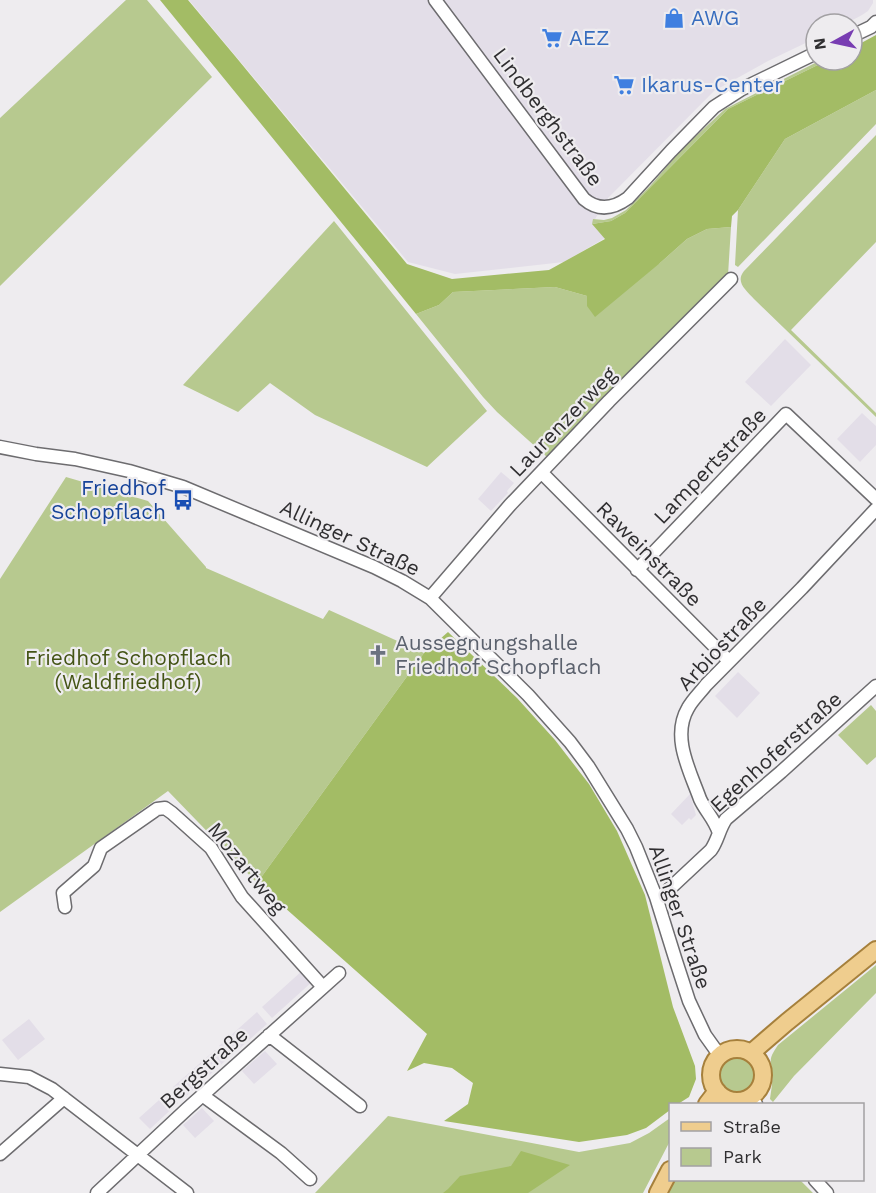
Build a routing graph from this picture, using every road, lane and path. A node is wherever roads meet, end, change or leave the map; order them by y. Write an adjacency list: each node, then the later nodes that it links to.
1 (435, 0): 2 (street, Lindberghstraße)
2 (804, 59)
3 (731, 279): 5 (street, Laurenzerweg)
4 (0, 447): 9 (street, Allinger Straße)
5 (542, 473): 8 (street, Raweinstraße); 9 (street, Laurenzerweg)
6 (876, 499): 8 (street, Lampertstraße)
7 (876, 508): 10 (street, Arbiostraße)
8 (638, 570): 10 (street, Raweinstraße)
9 (430, 598): 13 (street, Allinger Straße)
10 (729, 661): 12 (street, Arbiostraße)
11 (876, 686): 12 (street, Egenhoferstraße)
12 (719, 833): 13 (street, Egenhoferstraße)
13 (656, 897): 20 (street, Allinger Straße)
14 (65, 906): 17 (street, Mozartweg)
15 (876, 950): 19 (main road)
16 (339, 973): 17 (street, Bergstraße)
17 (323, 987): 18 (street, Bergstraße)
18 (269, 1035): 22 (street, Bergstraße); 26 (street)
19 (751, 1053): 20 (main road); 25 (main road)
20 (720, 1056): 24 (main road)
21 (0, 1074): 23 (street)
22 (202, 1095): 28 (street, Bergstraße); 30 (street)
23 (64, 1098): 27 (street); 28 (street)
24 (712, 1098): 25 (main road)
25 (754, 1101)
26 (360, 1106)
27 (0, 1154)
28 (139, 1154): 32 (street, Bergstraße); 33 (street)
29 (669, 1172): 34 (main road)
30 (310, 1179)
31 (817, 1181): 35 (street)
32 (97, 1193)
33 (187, 1193)
34 (658, 1193)
35 (827, 1193)

